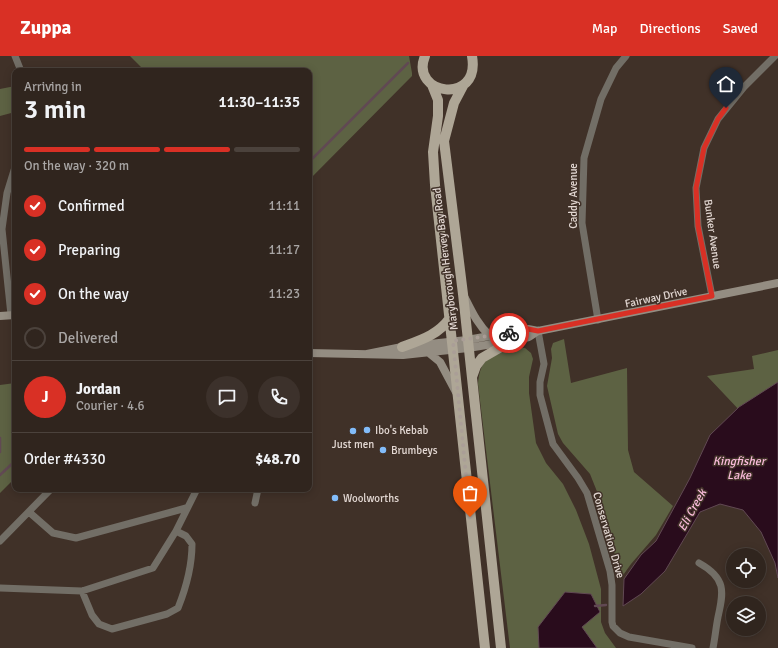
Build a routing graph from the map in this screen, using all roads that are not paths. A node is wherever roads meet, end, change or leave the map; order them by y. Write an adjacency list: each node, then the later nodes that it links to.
1 (15, 56): 6 (street)
2 (424, 56): 7 (main road, Maryborough Hervey Bay Road)
3 (472, 56): 8 (main road, Maryborough Hervey Bay Road)
4 (626, 56): 17 (street, Caddy Avenue)
5 (775, 56): 12 (street, Bunker Avenue)
6 (20, 68)
7 (432, 85): 8 (main road); 16 (main road, Maryborough Hervey Bay Road)
8 (463, 86): 11 (main road, Maryborough Hervey Bay Road)
9 (12, 177): 13 (street)
10 (778, 283): 12 (street, Fairway Drive)
11 (463, 294): 19 (street); 21 (main road, Maryborough Hervey Bay Road)
12 (712, 296): 17 (street, Fairway Drive)
13 (12, 307)
14 (12, 315): 15 (street)
15 (0, 316)
16 (450, 318): 22 (main road); 23 (main road, Maryborough Hervey Bay Road)
17 (598, 320): 18 (street, Fairway Drive)
18 (538, 331): 19 (street, Fairway Drive); 20 (street, Fairway Drive); 42 (street, Conservation Drive)
19 (490, 336): 21 (street, Fairway Drive)
20 (511, 341): 21 (street, Fairway Drive); 27 (main road)
21 (467, 344): 23 (street, Fairway Drive); 27 (main road, Maryborough Hervey Bay Road)
22 (402, 346): 23 (street); 26 (street)
23 (453, 346): 25 (street); 28 (main road, Maryborough Hervey Bay Road)
24 (312, 353): 26 (street)
25 (429, 353): 26 (street); 28 (street)
26 (367, 354)
27 (471, 379): 41 (main road, Maryborough Hervey Bay Road)
28 (459, 398): 40 (main road, Maryborough Hervey Bay Road)
29 (48, 492): 34 (street)
30 (195, 492): 33 (street)
31 (257, 492): 32 (street)
32 (255, 503)
33 (186, 508): 34 (street); 35 (street)
34 (29, 512): 36 (street)
35 (176, 531): 39 (street); 39 (street)
36 (0, 541)
37 (699, 563): 43 (street)
38 (0, 588): 39 (street)
39 (82, 590)
40 (486, 648)
41 (501, 648)
42 (692, 648)
43 (713, 648)

